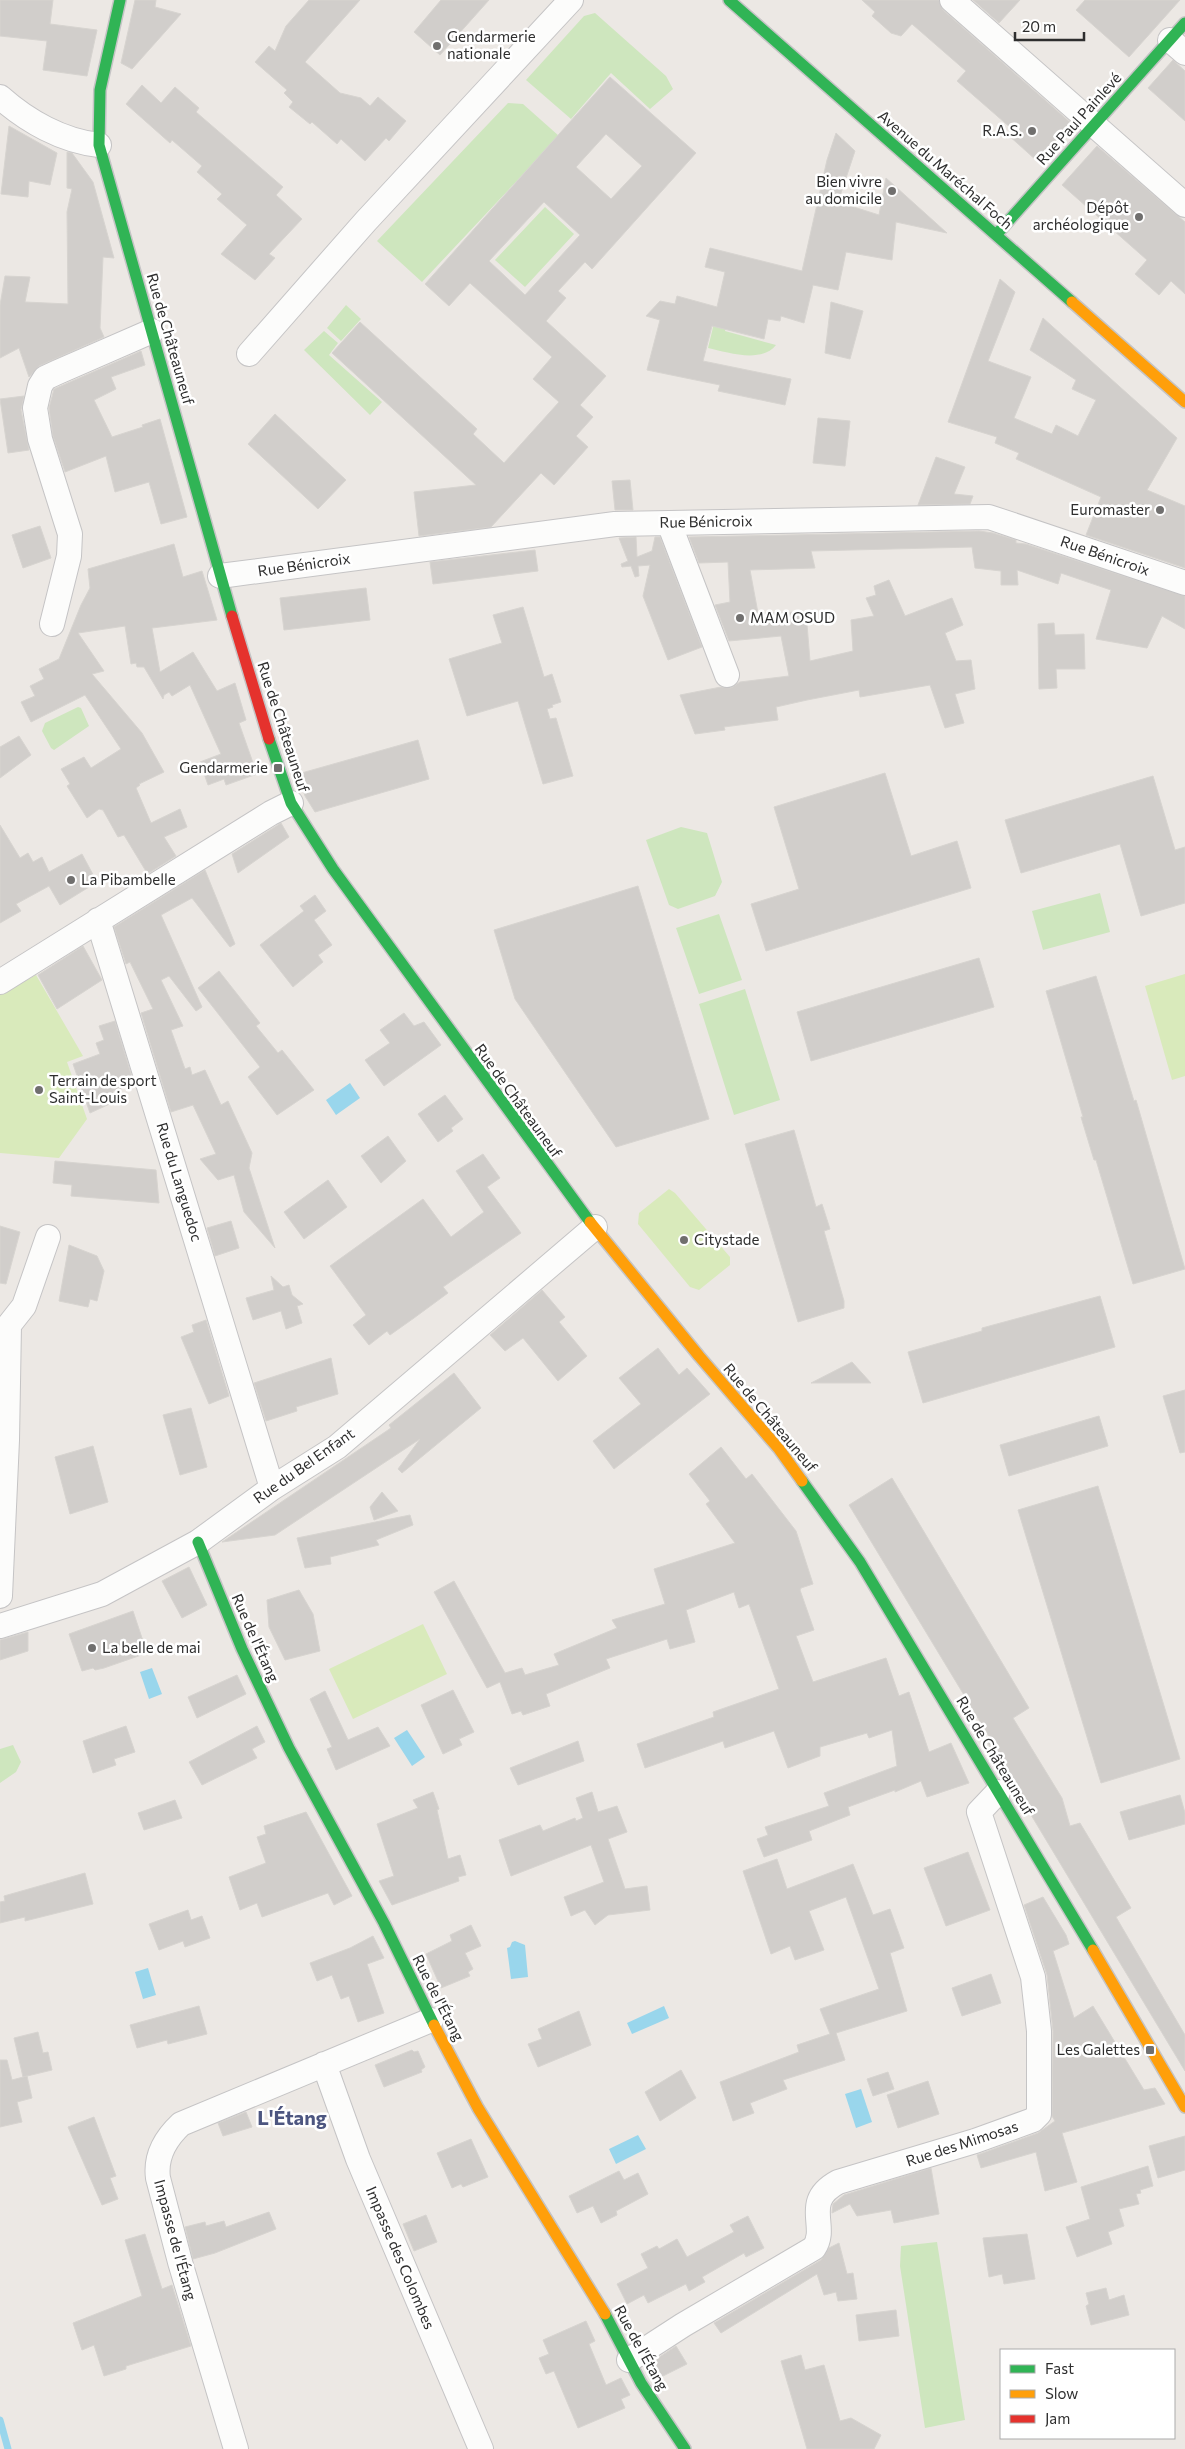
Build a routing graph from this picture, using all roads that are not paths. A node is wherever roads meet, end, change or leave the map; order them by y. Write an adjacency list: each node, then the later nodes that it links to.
1 (120, 0): 8 (main road, Rue de Châteauneuf)
2 (570, 0): 12 (street)
3 (729, 0): 10 (main road, Avenue du Maréchal Foch)
4 (952, 0): 7 (street)
5 (1180, 38): 7 (main road, Rue Paul Painlevé)
6 (0, 102): 8 (street)
7 (1094, 124): 9 (street); 10 (main road, Rue Paul Painlevé)
8 (99, 145): 11 (main road, Rue de Châteauneuf)
9 (1185, 205)
10 (996, 235): 13 (main road, Avenue du Maréchal Foch)
11 (152, 331): 15 (main road, Rue de Châteauneuf); 17 (street)
12 (249, 354)
13 (1185, 402)
14 (669, 523): 15 (street, Rue Bénicroix); 16 (street, Rue Bénicroix); 18 (street)
15 (220, 576): 19 (main road, Rue de Châteauneuf)
16 (1185, 583)
17 (52, 624)
18 (727, 675)
19 (291, 803): 20 (street); 22 (main road, Rue de Châteauneuf)
20 (98, 920): 21 (street); 24 (street, Rue du Languedoc)
21 (0, 982)
22 (595, 1227): 24 (street, Rue du Bel Enfant); 28 (main road, Rue de Châteauneuf)
23 (48, 1237): 26 (street)
24 (272, 1488): 25 (street, Rue du Bel Enfant)
25 (198, 1542): 27 (street, Rue du Bel Enfant); 29 (main road, Rue de l'Étang)
26 (0, 1596)
27 (0, 1626)
28 (998, 1792): 31 (main road, Rue de Châteauneuf); 32 (street, Rue des Mimosas)
29 (432, 2020): 30 (street, Impasse de l'Étang); 32 (main road, Rue de l'Étang)
30 (324, 2064): 33 (street, Impasse de l'Étang); 34 (street, Impasse des Colombes)
31 (1185, 2106)
32 (629, 2360): 35 (main road, Rue de l'Étang)
33 (236, 2449)
34 (481, 2449)
35 (685, 2449)

